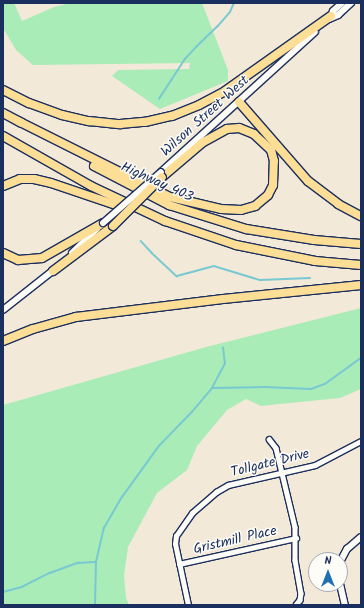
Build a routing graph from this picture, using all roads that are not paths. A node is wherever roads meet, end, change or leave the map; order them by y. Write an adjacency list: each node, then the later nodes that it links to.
1 (342, 3): 3 (main road, Wilson Street West)
2 (351, 3): 3 (main road, Wilson Street West)
3 (331, 16): 4 (highway); 5 (main road, Wilson Street West)
4 (3, 90)
5 (239, 102): 9 (main road, Wilson Street West); 11 (highway)
6 (3, 113): 7 (highway, Highway 403)
7 (18, 121): 9 (highway); 14 (highway, Highway 403)
8 (3, 136): 12 (highway)
9 (162, 175): 13 (main road, Wilson Street West, bridge); 17 (highway, bridge)
10 (3, 186): 12 (highway)
11 (361, 216)
12 (165, 222): 16 (highway)
13 (103, 223): 15 (highway); 17 (main road, Wilson Street West)
14 (361, 244)
15 (3, 252)
16 (361, 265)
17 (53, 271): 19 (main road, Wilson Street West)
18 (361, 285): 20 (highway)
19 (3, 310)
20 (3, 341)
21 (269, 439): 23 (street)
22 (361, 441): 23 (street, Tollgate Drive)
23 (283, 473): 25 (street); 27 (street, Tollgate Drive)
24 (361, 537): 26 (main road)
25 (296, 538): 27 (street, Gristmill Place); 30 (street)
26 (345, 552)
27 (179, 564): 29 (street, Tollgate Drive)
28 (342, 592): 31 (main road)
29 (188, 605)
30 (296, 605)
31 (345, 605)

